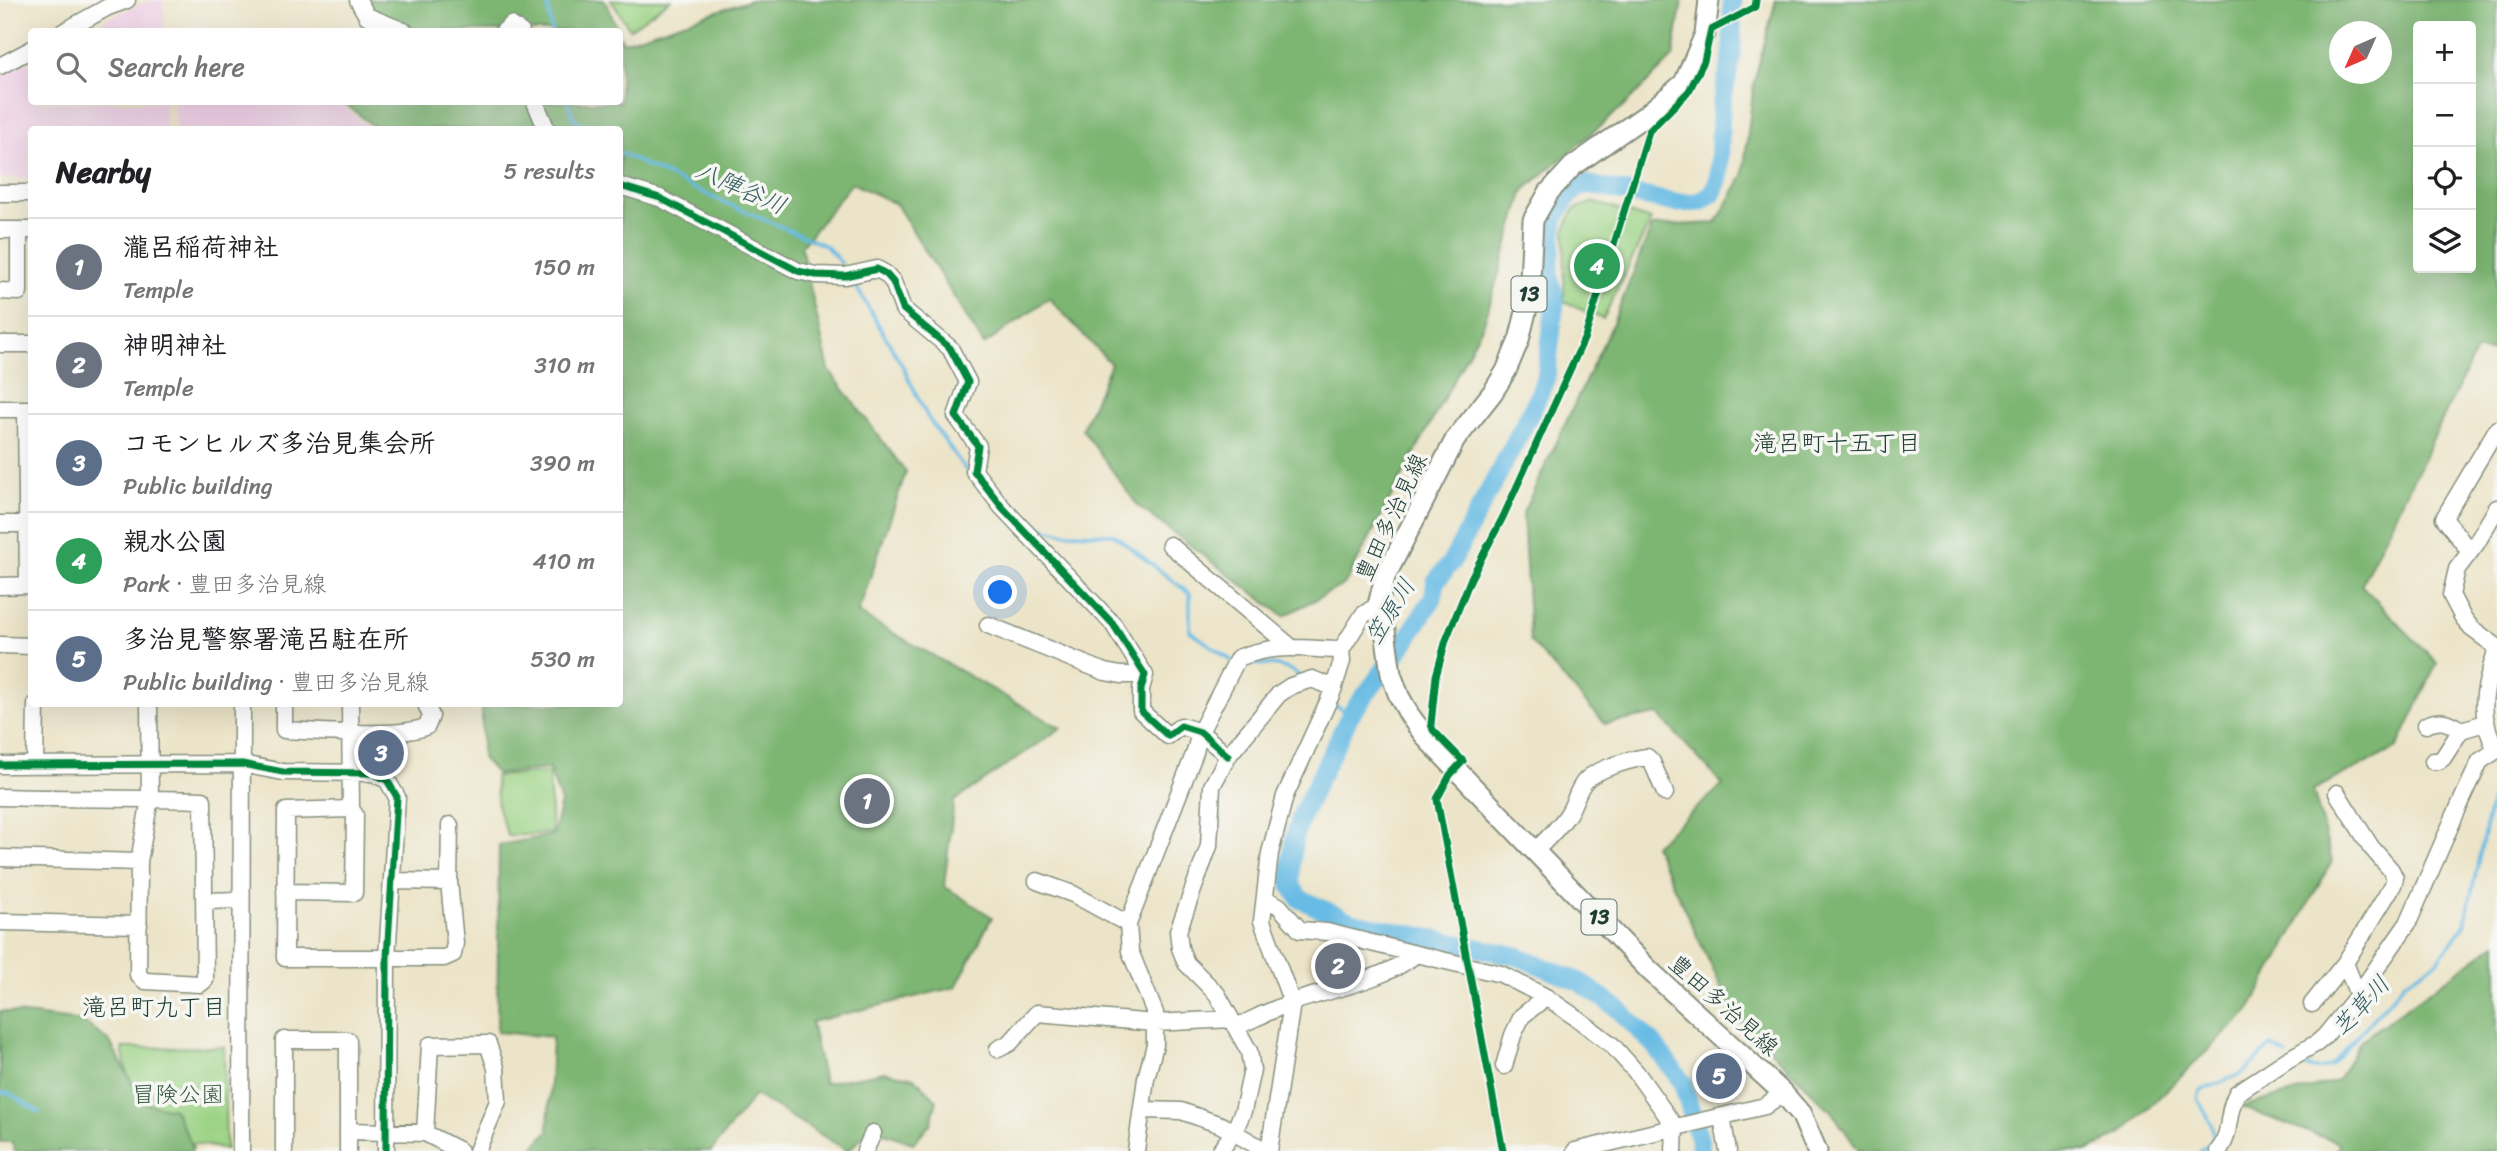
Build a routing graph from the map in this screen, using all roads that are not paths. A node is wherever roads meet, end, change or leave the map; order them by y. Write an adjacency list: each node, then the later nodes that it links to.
1 (127, 0): 4 (street)
2 (358, 0): 6 (street)
3 (1709, 0): 31 (main road, 豊田多治見線 / 13)
4 (107, 4): 5 (street)
5 (69, 28)
6 (396, 28)
7 (28, 51): 8 (street)
8 (0, 66)
9 (536, 105): 10 (street)
10 (545, 126)
11 (623, 187): 38 (street)
12 (0, 193): 13 (street)
13 (28, 193)
14 (0, 230): 15 (street)
15 (25, 230): 16 (street)
16 (0, 291)
17 (0, 344): 18 (street)
18 (28, 344)
19 (0, 409): 20 (street)
20 (28, 409)
21 (2497, 429): 28 (street)
22 (28, 498): 25 (street)
23 (2497, 508): 28 (street)
24 (0, 524): 25 (street)
25 (27, 524): 26 (street)
26 (28, 544)
27 (1170, 545): 35 (street)
28 (2470, 552): 36 (street)
29 (28, 585): 30 (street)
30 (0, 586)
31 (1381, 614): 37 (street); 65 (main road, 豊田多治見線 / 13)
32 (988, 625): 38 (street)
33 (0, 645): 34 (street)
34 (28, 646)
35 (1291, 647): 37 (street); 49 (street)
36 (2497, 648): 46 (street)
37 (1341, 650): 39 (street)
38 (1145, 675): 49 (street)
39 (1331, 695): 52 (street); 73 (street)
40 (36, 707): 54 (street)
41 (149, 707): 57 (street)
42 (242, 707): 55 (street)
43 (284, 707): 50 (street)
44 (350, 707): 50 (street)
45 (427, 707): 50 (street)
46 (2484, 723): 48 (street); 51 (street)
47 (2426, 725): 48 (street)
48 (2461, 730): 53 (street)
49 (1200, 732): 52 (street); 76 (street)
50 (351, 733): 58 (street)
51 (2497, 750): 81 (street)
52 (1228, 756): 86 (street)
53 (2433, 761)
54 (36, 764): 56 (street); 57 (street)
55 (242, 764): 57 (street); 58 (street); 72 (street)
56 (0, 765)
57 (150, 765): 62 (street)
58 (350, 772): 63 (street); 68 (street)
59 (1665, 793): 65 (street)
60 (2337, 793): 80 (street)
61 (0, 797): 62 (street)
62 (150, 798): 67 (street); 74 (street)
63 (351, 809): 71 (street); 71 (street)
64 (450, 825): 70 (street)
65 (1535, 851): 89 (main road, 豊田多治見線 / 13)
66 (0, 858): 67 (street)
67 (139, 862): 77 (street)
68 (393, 881): 70 (street); 79 (street)
69 (1037, 881): 76 (street)
70 (449, 882): 79 (street)
71 (285, 892): 79 (street)
72 (242, 900): 74 (street); 99 (street)
73 (1266, 900): 78 (street); 83 (street)
74 (205, 901): 77 (street)
75 (0, 922): 77 (street)
76 (1128, 924): 85 (street)
77 (139, 925)
78 (1416, 954): 82 (street); 83 (street)
79 (387, 958): 94 (street)
80 (2345, 963): 81 (street); 84 (street)
81 (2358, 995): 113 (street)
82 (1546, 997): 88 (street); 92 (street)
83 (1292, 1003): 86 (street); 108 (street)
84 (2312, 1004)
85 (1155, 1023): 86 (street); 87 (street); 90 (street)
86 (1233, 1023): 95 (street)
87 (998, 1049)
88 (1504, 1066)
89 (1783, 1093): 91 (street); 112 (main road, 豊田多治見線 / 13)
90 (1143, 1110): 95 (street); 106 (street)
91 (1722, 1117): 92 (street); 111 (street)
92 (1675, 1128): 98 (street); 110 (street)
93 (348, 1131): 94 (street); 100 (street); 101 (street)
94 (387, 1131): 96 (street); 102 (street)
95 (1234, 1132): 107 (street); 108 (street)
96 (425, 1133): 103 (street); 104 (street)
97 (873, 1133): 105 (street)
98 (1605, 1148): 109 (street)
99 (241, 1151)
100 (284, 1151)
101 (348, 1151)
102 (386, 1151)
103 (460, 1151)
104 (477, 1151)
105 (865, 1151)
106 (1136, 1151)
107 (1220, 1151)
108 (1268, 1151)
109 (1575, 1151)
110 (1674, 1151)
111 (1728, 1151)
112 (1817, 1151)
113 (2218, 1151)

